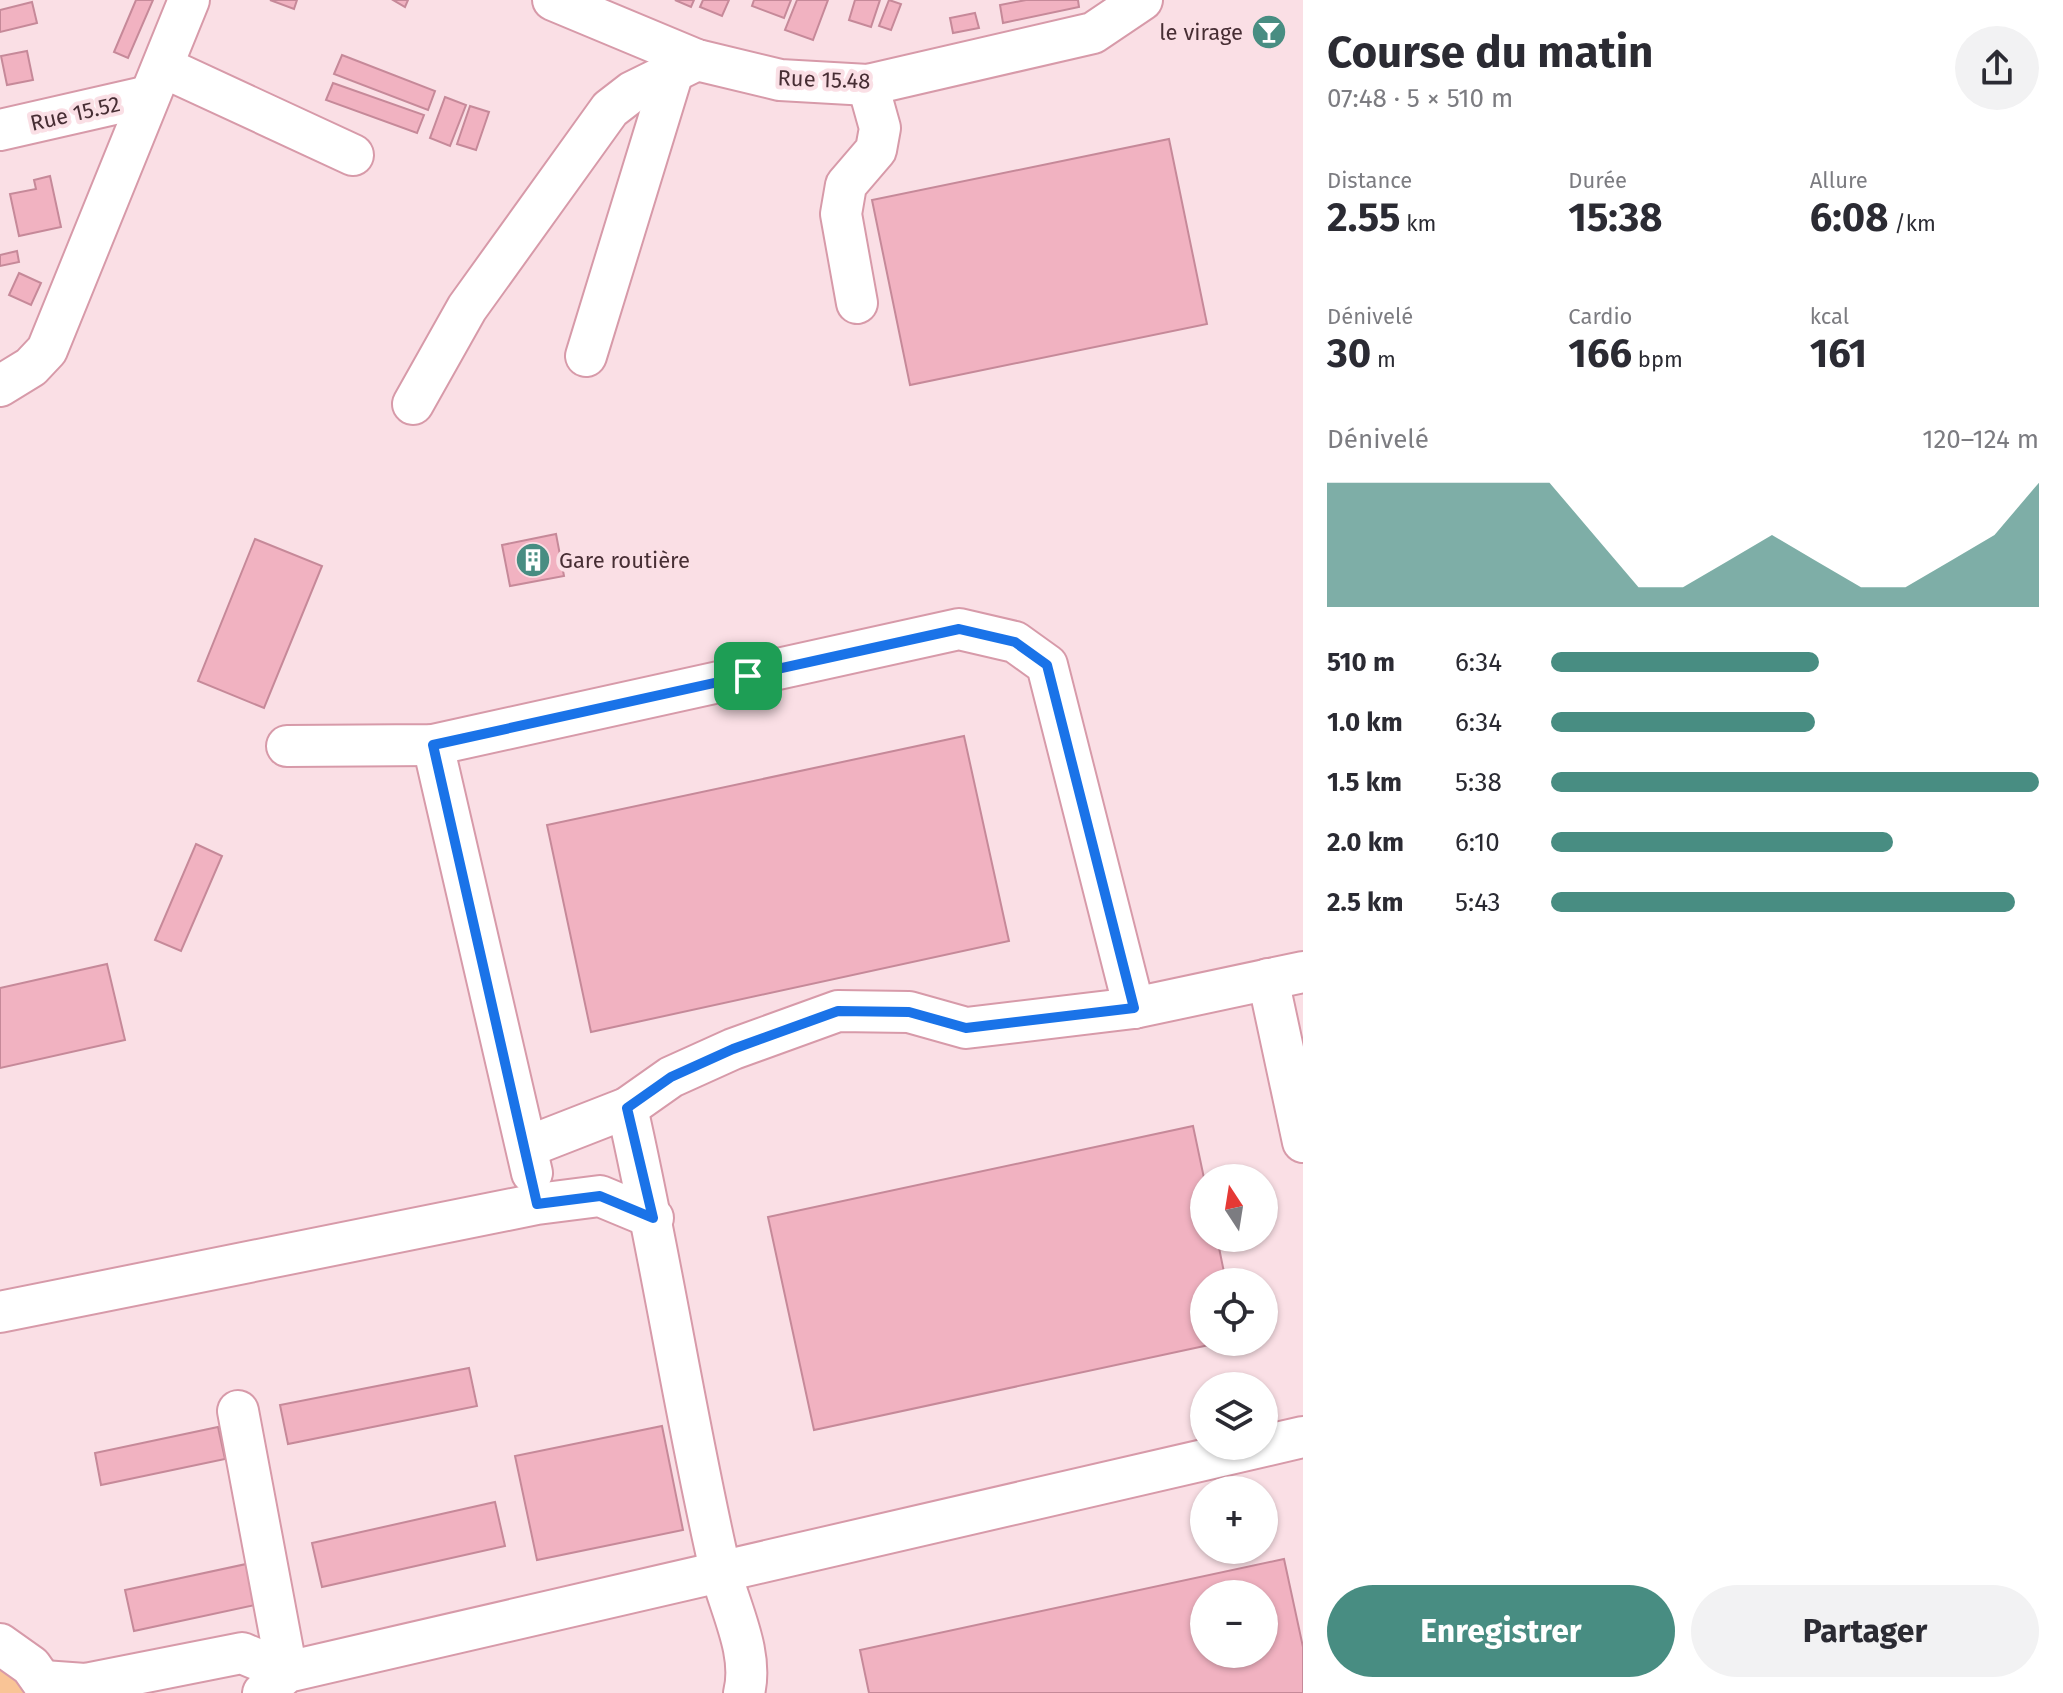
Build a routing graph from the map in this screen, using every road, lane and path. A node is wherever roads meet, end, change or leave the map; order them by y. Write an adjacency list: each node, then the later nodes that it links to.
1 (189, 0): 5 (street)
2 (553, 0): 4 (street, Rue 15.48)
3 (1142, 0): 6 (street, Rue 15.48)
4 (685, 66): 6 (street, Rue 15.48); 10 (street); 12 (street)
5 (156, 82): 7 (street, Rue 15.52); 8 (street); 11 (street)
6 (868, 85): 9 (street)
7 (0, 130)
8 (353, 155)
9 (857, 303)
10 (586, 356)
11 (16, 376)
12 (413, 404)
13 (433, 745): 14 (street); 16 (street); 19 (street)
14 (287, 746)
15 (1286, 976): 16 (street); 18 (street)
16 (1134, 1008): 17 (street)
17 (627, 1108): 19 (street); 21 (street)
18 (1303, 1142)
19 (527, 1147): 20 (street)
20 (537, 1204): 21 (street); 22 (street)
21 (653, 1218): 25 (street)
22 (0, 1312)
23 (238, 1411): 27 (street)
24 (1303, 1437): 25 (street)
25 (721, 1570): 27 (street); 29 (street)
26 (0, 1644): 28 (street)
27 (275, 1682): 28 (street)
28 (47, 1687)
29 (744, 1693)

